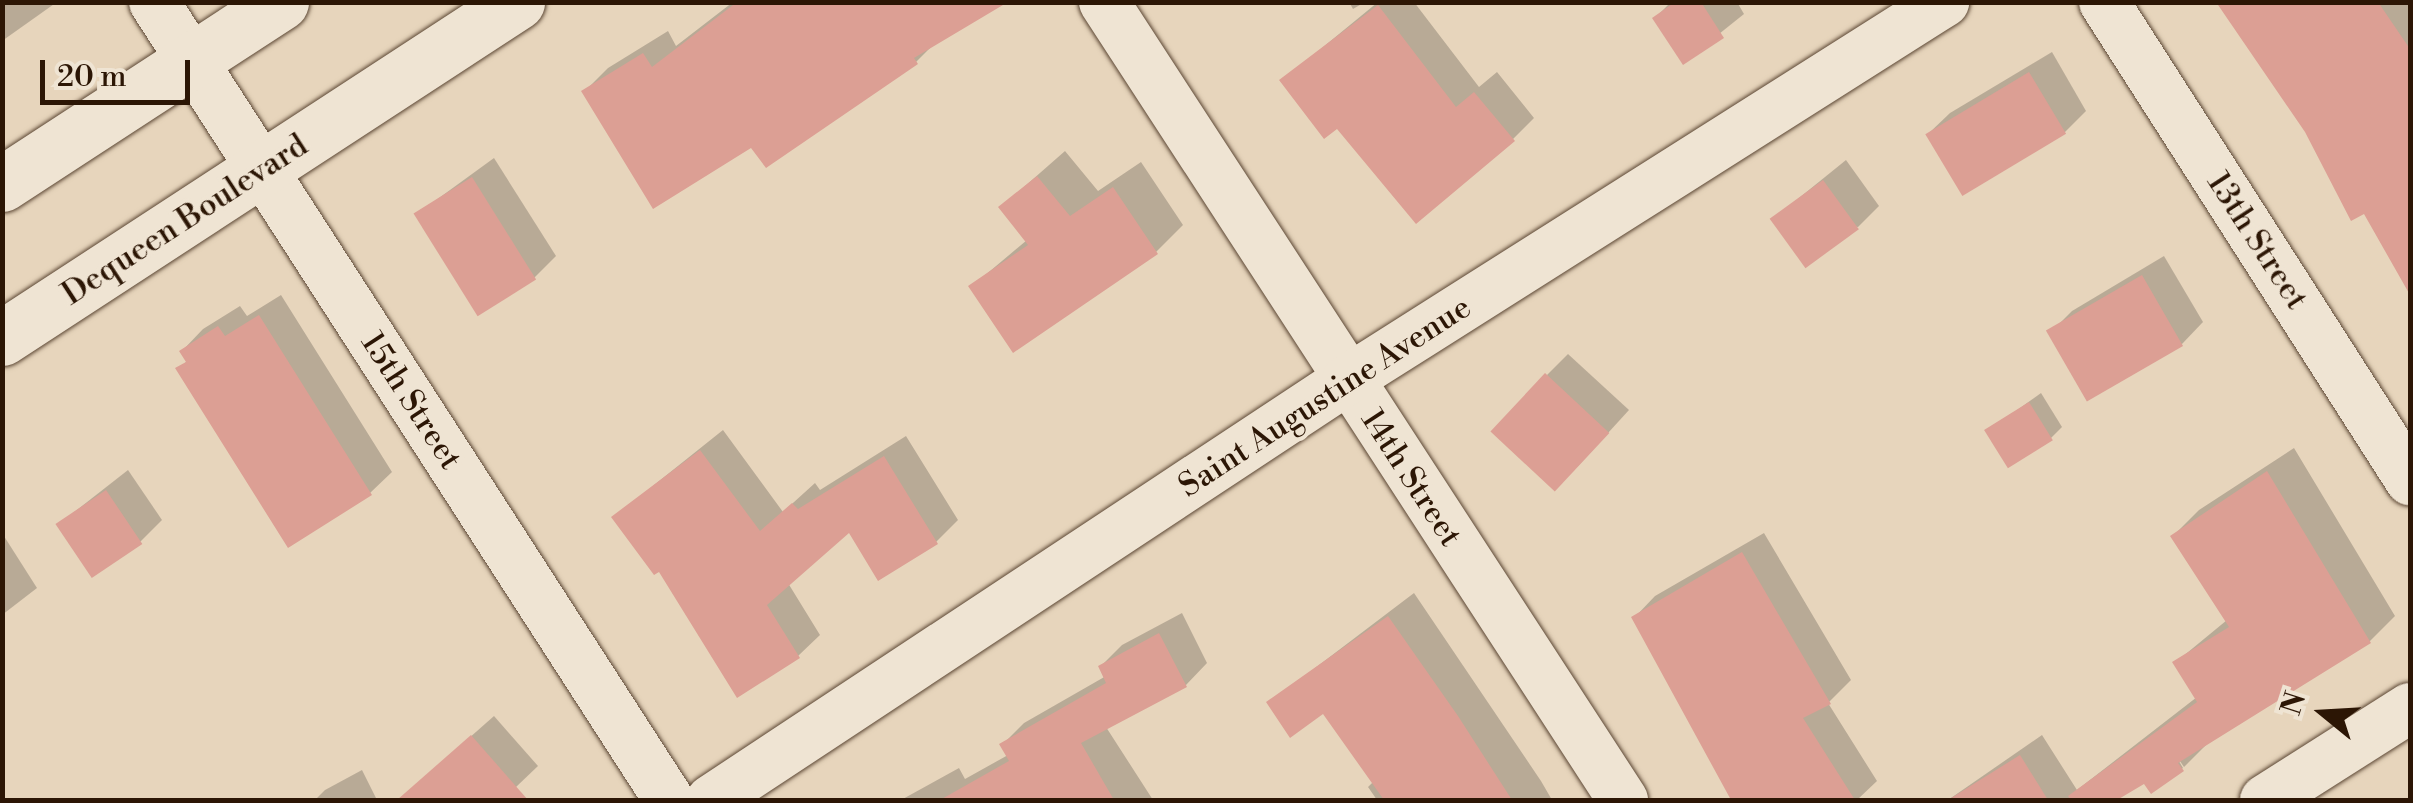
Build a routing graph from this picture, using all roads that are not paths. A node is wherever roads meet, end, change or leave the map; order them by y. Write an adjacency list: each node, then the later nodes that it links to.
1 (154, 2): 7 (street, 15th Street)
2 (281, 2): 7 (street)
3 (517, 2): 8 (street, Dequeen Boulevard)
4 (1104, 2): 11 (street, 14th Street)
5 (1944, 2): 11 (street, Saint Augustine Avenue)
6 (2104, 2): 12 (street, 13th Street)
7 (192, 62): 8 (street, 15th Street); 9 (street)
8 (262, 171): 10 (street, Dequeen Boulevard); 14 (street, 15th Street)
9 (2, 184)
10 (2, 338)
11 (1348, 380): 15 (street, Saint Augustine Avenue); 16 (street, 14th Street)
12 (2410, 480)
13 (2410, 708): 17 (street)
14 (668, 800)
15 (711, 800)
16 (1622, 800)
17 (2265, 800)

